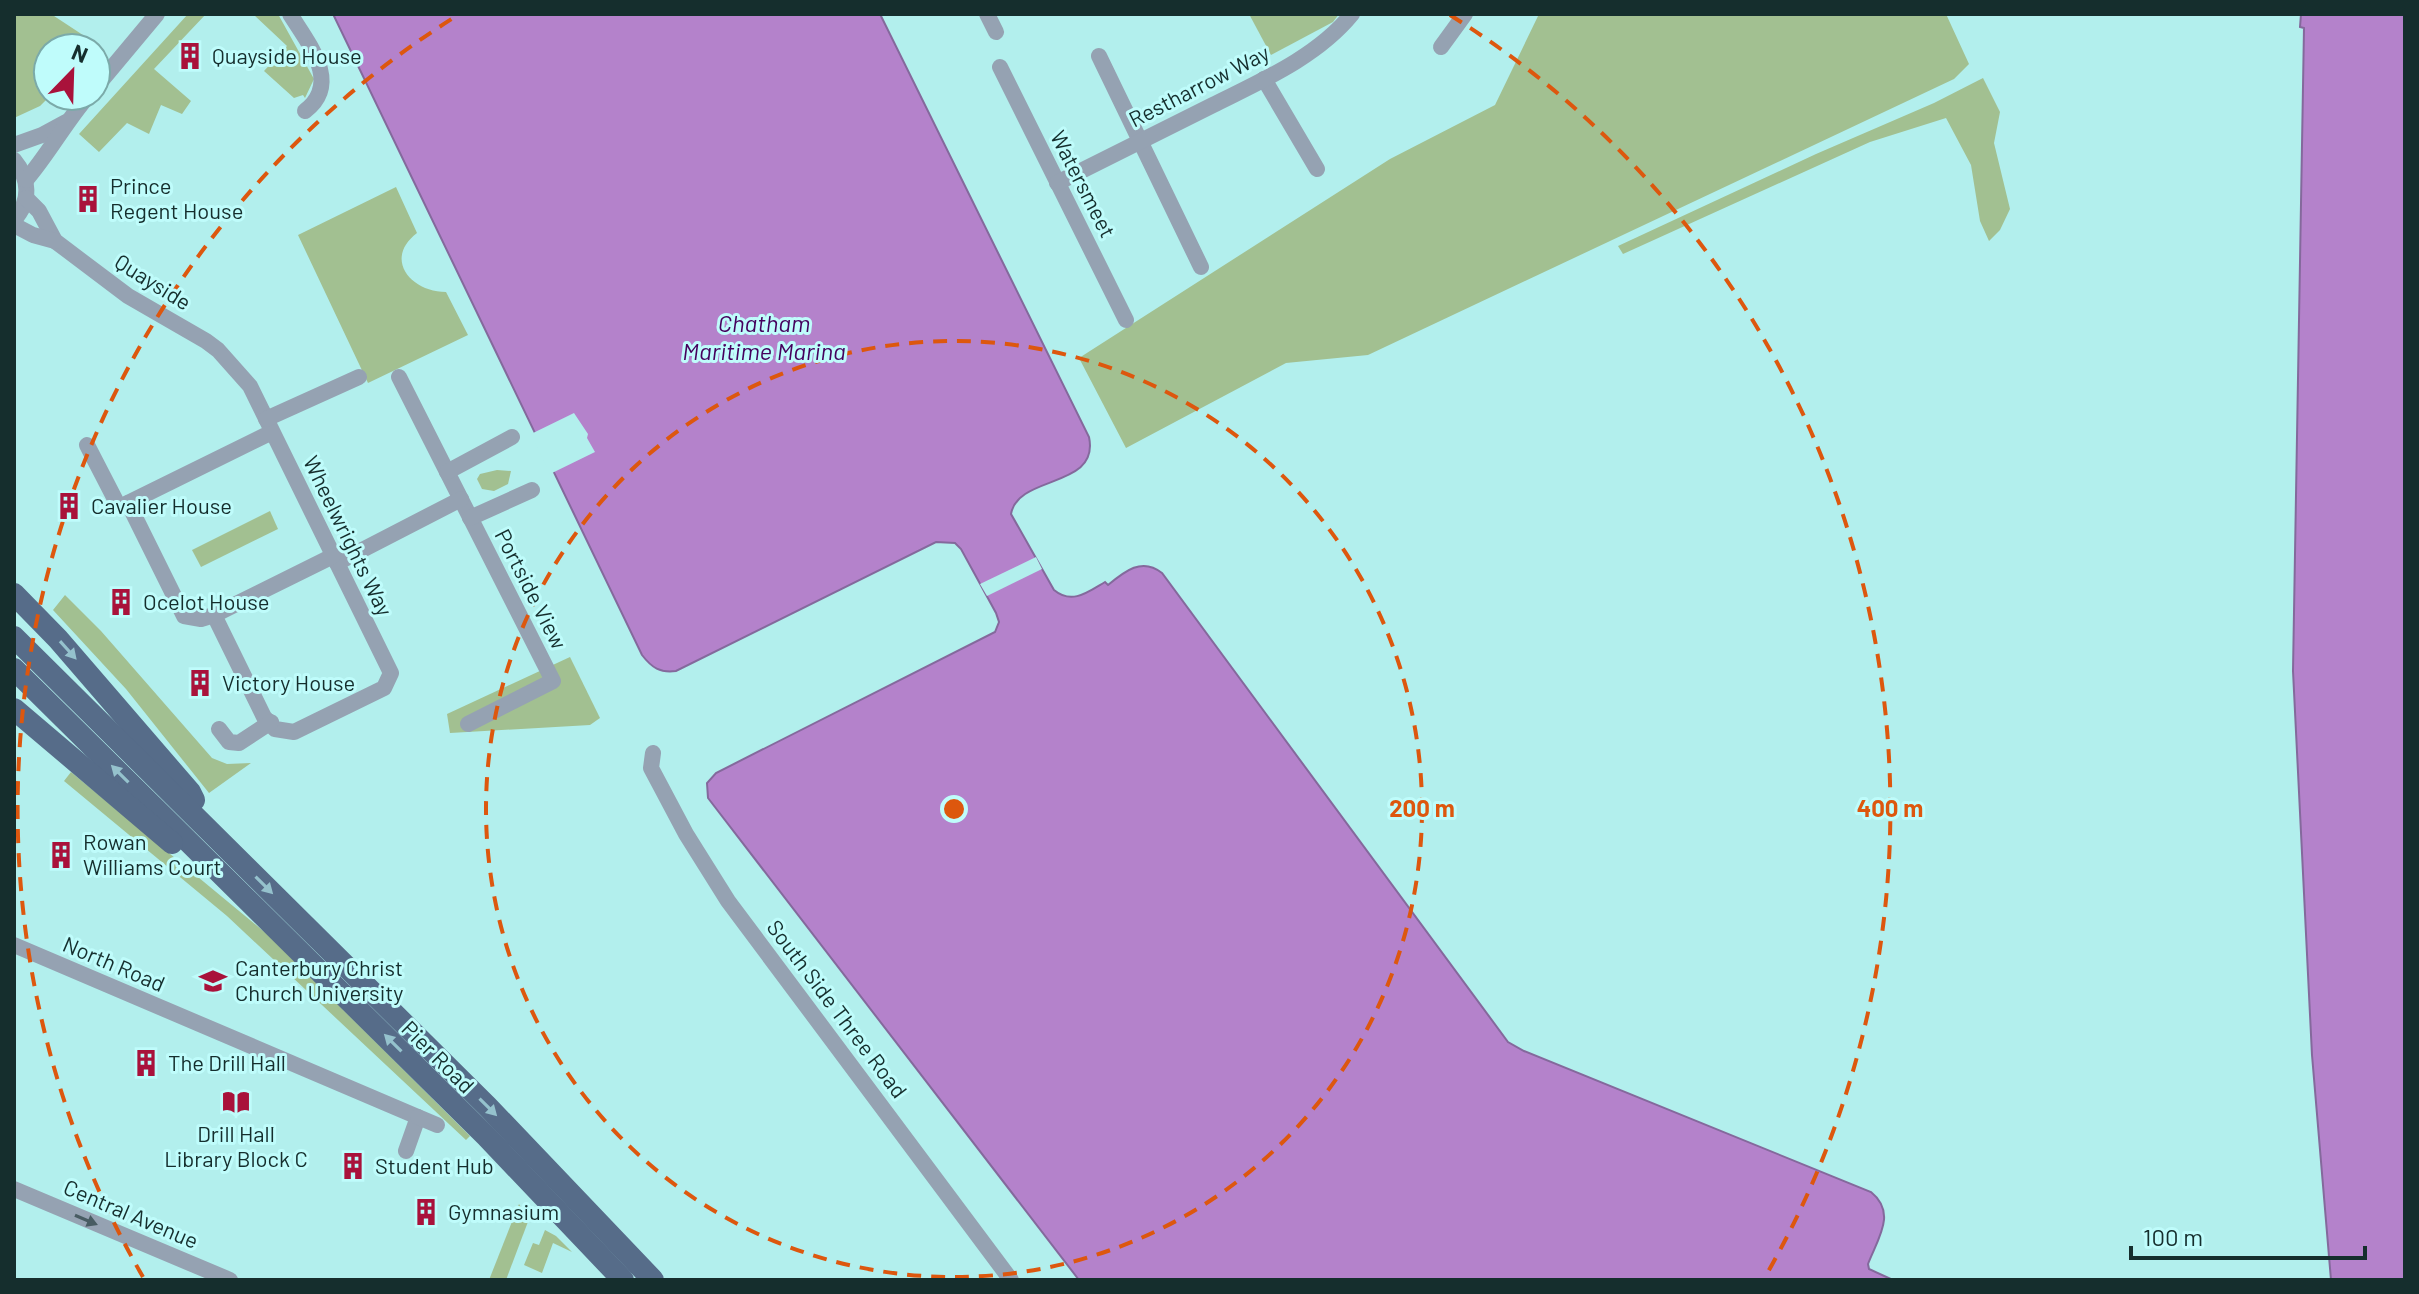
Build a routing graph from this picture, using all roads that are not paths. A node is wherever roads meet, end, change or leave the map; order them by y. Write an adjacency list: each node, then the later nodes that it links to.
1 (157, 14): 10 (street)
2 (290, 14): 12 (street)
3 (987, 14): 6 (street)
4 (1352, 14): 11 (street, Restharrow Way)
5 (1465, 14): 7 (street)
6 (996, 32)
7 (1441, 47)
8 (1099, 56): 15 (street)
9 (1000, 67): 20 (street, Watersmeet)
10 (112, 68)
11 (1264, 79): 15 (street, Restharrow Way); 18 (street)
12 (305, 111)
13 (74, 112): 14 (street)
14 (66, 122): 16 (street); 19 (street)
15 (1141, 142): 20 (street, Restharrow Way); 24 (street)
16 (14, 145)
17 (14, 160): 19 (street)
18 (1317, 169)
19 (26, 180): 21 (street)
20 (1057, 183): 25 (street, Watersmeet)
21 (26, 198): 22 (street); 23 (street, Quayside)
22 (14, 222): 23 (street, Quayside)
23 (55, 241): 26 (street, Quayside)
24 (1201, 267)
25 (1126, 320)
26 (228, 361): 29 (street, Wheelwrights Way)
27 (359, 377): 29 (street)
28 (399, 377): 32 (street, Portside View)
29 (269, 425): 35 (street); 37 (street, Wheelwrights Way)
30 (512, 437): 32 (street)
31 (87, 445): 35 (street)
32 (447, 472): 34 (street, Portside View)
33 (532, 490): 36 (street, Portside View)
34 (461, 499): 36 (street, Portside View); 37 (street)
35 (128, 503): 39 (street)
36 (470, 518): 44 (street, Portside View)
37 (335, 559): 39 (street); 43 (street, Wheelwrights Way)
38 (14, 594): 47 (main road, one-way to 47)
39 (214, 615): 43 (street)
40 (14, 637): 47 (main road, Pier Road)
41 (14, 669): 48 (main road, Pier Road, one-way to 41)
42 (14, 709): 48 (main road)
43 (271, 722): 45 (street)
44 (468, 724)
45 (219, 729)
46 (653, 753): 57 (street, South Side Three Road)
47 (209, 829): 56 (main road, Pier Road, one-way to 56)
48 (275, 927): 55 (main road, Pier Road, one-way to 48)
49 (14, 945): 50 (street, North Road)
50 (418, 1117): 51 (street, North Road); 52 (street)
51 (437, 1125)
52 (406, 1151)
53 (14, 1189): 54 (street, Central Avenue, one-way to 54)
54 (230, 1280)
55 (623, 1280)
56 (653, 1280)
57 (1011, 1280)

